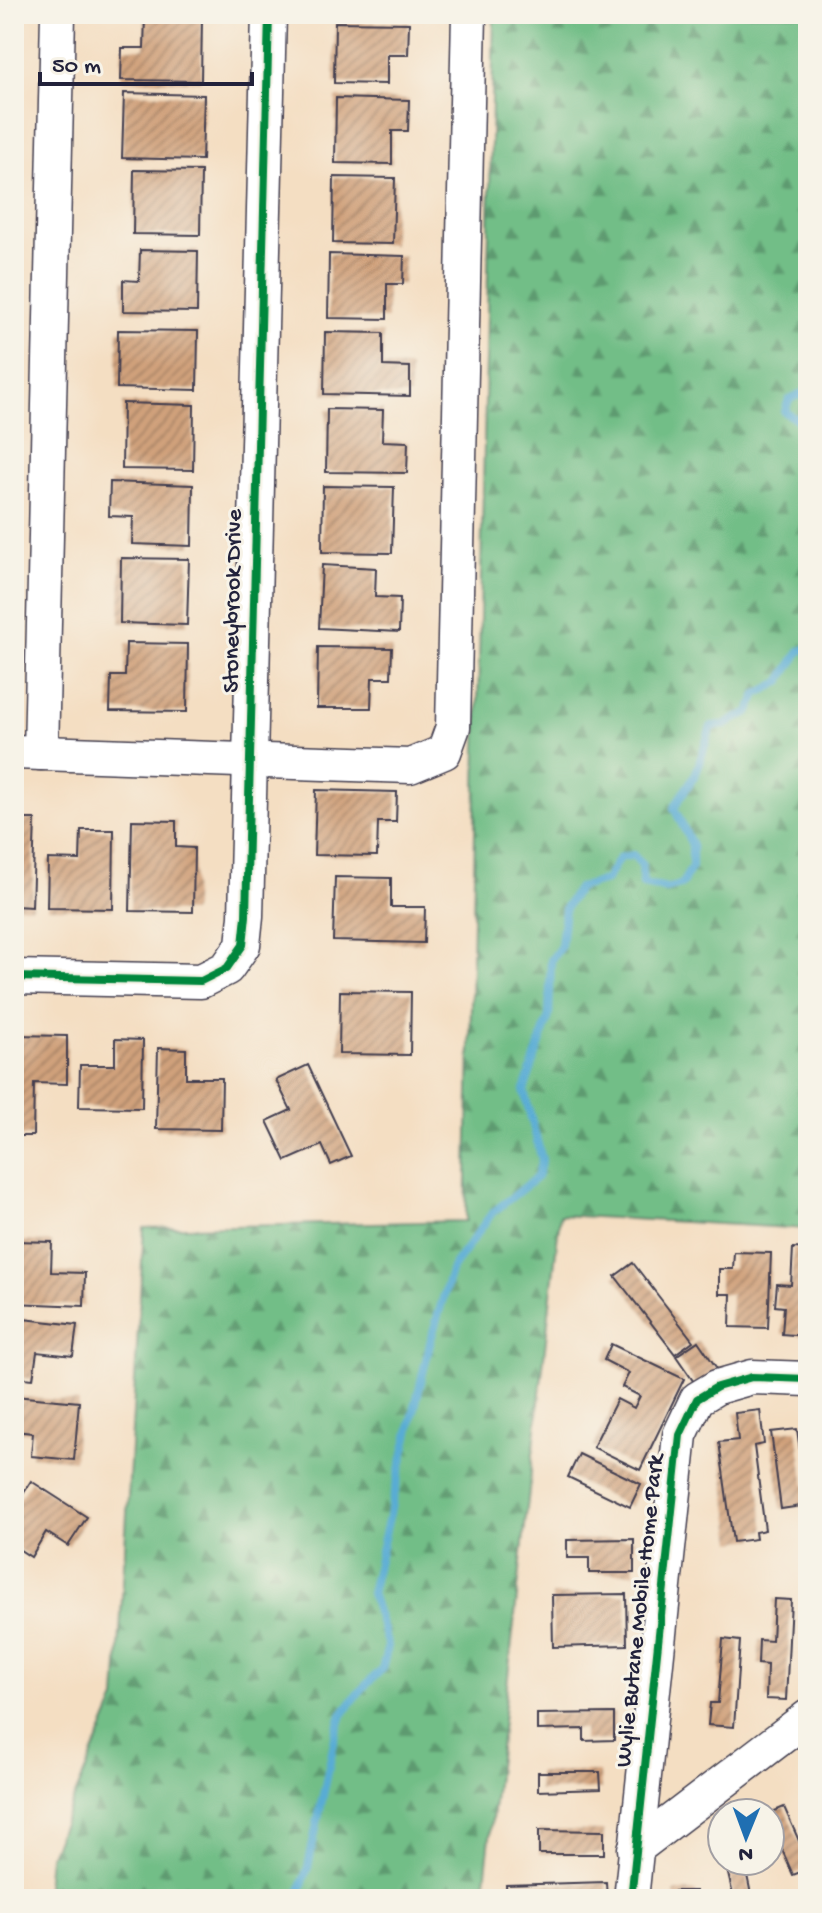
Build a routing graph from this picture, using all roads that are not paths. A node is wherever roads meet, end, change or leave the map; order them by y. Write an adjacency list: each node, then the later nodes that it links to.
1 (58, 14): 4 (street)
2 (269, 14): 5 (street, Stoneybrook Drive)
3 (469, 14): 5 (street)
4 (28, 753): 5 (street)
5 (250, 761): 6 (street, Stoneybrook Drive)
6 (14, 977)
7 (808, 1379): 9 (street, Wylie Butane Mobile Home Park)
8 (808, 1717): 9 (street)
9 (635, 1849): 10 (street, Wylie Butane Mobile Home Park)
10 (631, 1899)

